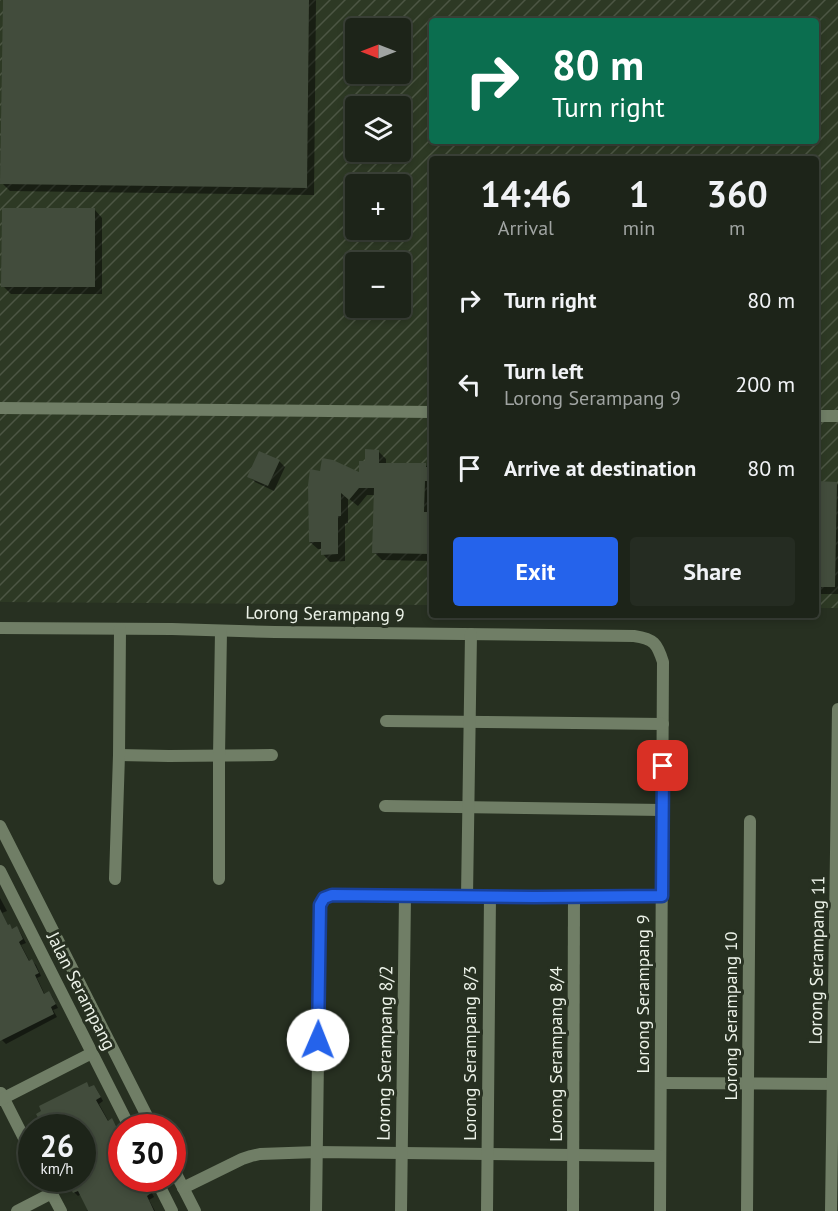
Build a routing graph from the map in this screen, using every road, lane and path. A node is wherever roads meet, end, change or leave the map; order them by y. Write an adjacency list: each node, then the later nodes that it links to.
1 (0, 408): 2 (street)
2 (429, 412)
3 (819, 416): 4 (street)
4 (838, 416)
5 (0, 628): 6 (street, Lorong Serampang 9)
6 (120, 629): 7 (street, Lorong Serampang 9); 13 (street)
7 (221, 631): 8 (street, Lorong Serampang 9); 15 (street)
8 (471, 634): 11 (street); 12 (street, Lorong Serampang 9)
9 (838, 709): 29 (street, Lorong Serampang 11)
10 (386, 721): 11 (street)
11 (470, 722): 12 (street); 17 (street)
12 (663, 724): 18 (street, Lorong Serampang 9)
13 (119, 755): 15 (street); 22 (street)
14 (272, 755): 15 (street)
15 (219, 756): 23 (street)
16 (385, 806): 17 (street)
17 (468, 807): 18 (street); 25 (street)
18 (662, 810): 27 (street, Lorong Serampang 9)
19 (750, 821): 32 (street, Lorong Serampang 10)
20 (0, 826): 36 (street)
21 (0, 871): 30 (street, Jalan Serampang)
22 (115, 879)
23 (219, 879)
24 (405, 896): 25 (street); 38 (street); 39 (street, Lorong Serampang 8/2)
25 (467, 896): 26 (street)
26 (490, 896): 28 (street); 40 (street, Lorong Serampang 8/3)
27 (662, 896): 28 (street); 31 (street, Lorong Serampang 9)
28 (574, 897): 41 (street, Lorong Serampang 8/4)
29 (836, 996): 33 (street, Lorong Serampang 11)
30 (92, 1053): 34 (street); 35 (street, Jalan Serampang)
31 (661, 1083): 32 (street); 42 (street, Lorong Serampang 9)
32 (748, 1083): 33 (street); 56 (street, Lorong Serampang 10)
33 (836, 1084): 57 (street, Lorong Serampang 11)
34 (1, 1097): 37 (street)
35 (123, 1114)
36 (146, 1114)
37 (18, 1128)
38 (317, 1152): 39 (street); 43 (street); 51 (street)
39 (402, 1153): 40 (street); 52 (street, Lorong Serampang 8/2)
40 (488, 1154): 41 (street); 53 (street, Lorong Serampang 8/3)
41 (573, 1155): 42 (street); 54 (street, Lorong Serampang 8/4)
42 (660, 1156): 55 (street, Lorong Serampang 9)
43 (186, 1187)
44 (162, 1192): 49 (street)
45 (185, 1192): 50 (street)
46 (52, 1193): 47 (street); 48 (street)
47 (17, 1211)
48 (61, 1211)
49 (172, 1211)
50 (195, 1211)
51 (316, 1211)
52 (402, 1211)
53 (487, 1211)
54 (573, 1211)
55 (660, 1211)
56 (747, 1211)
57 (831, 1211)

